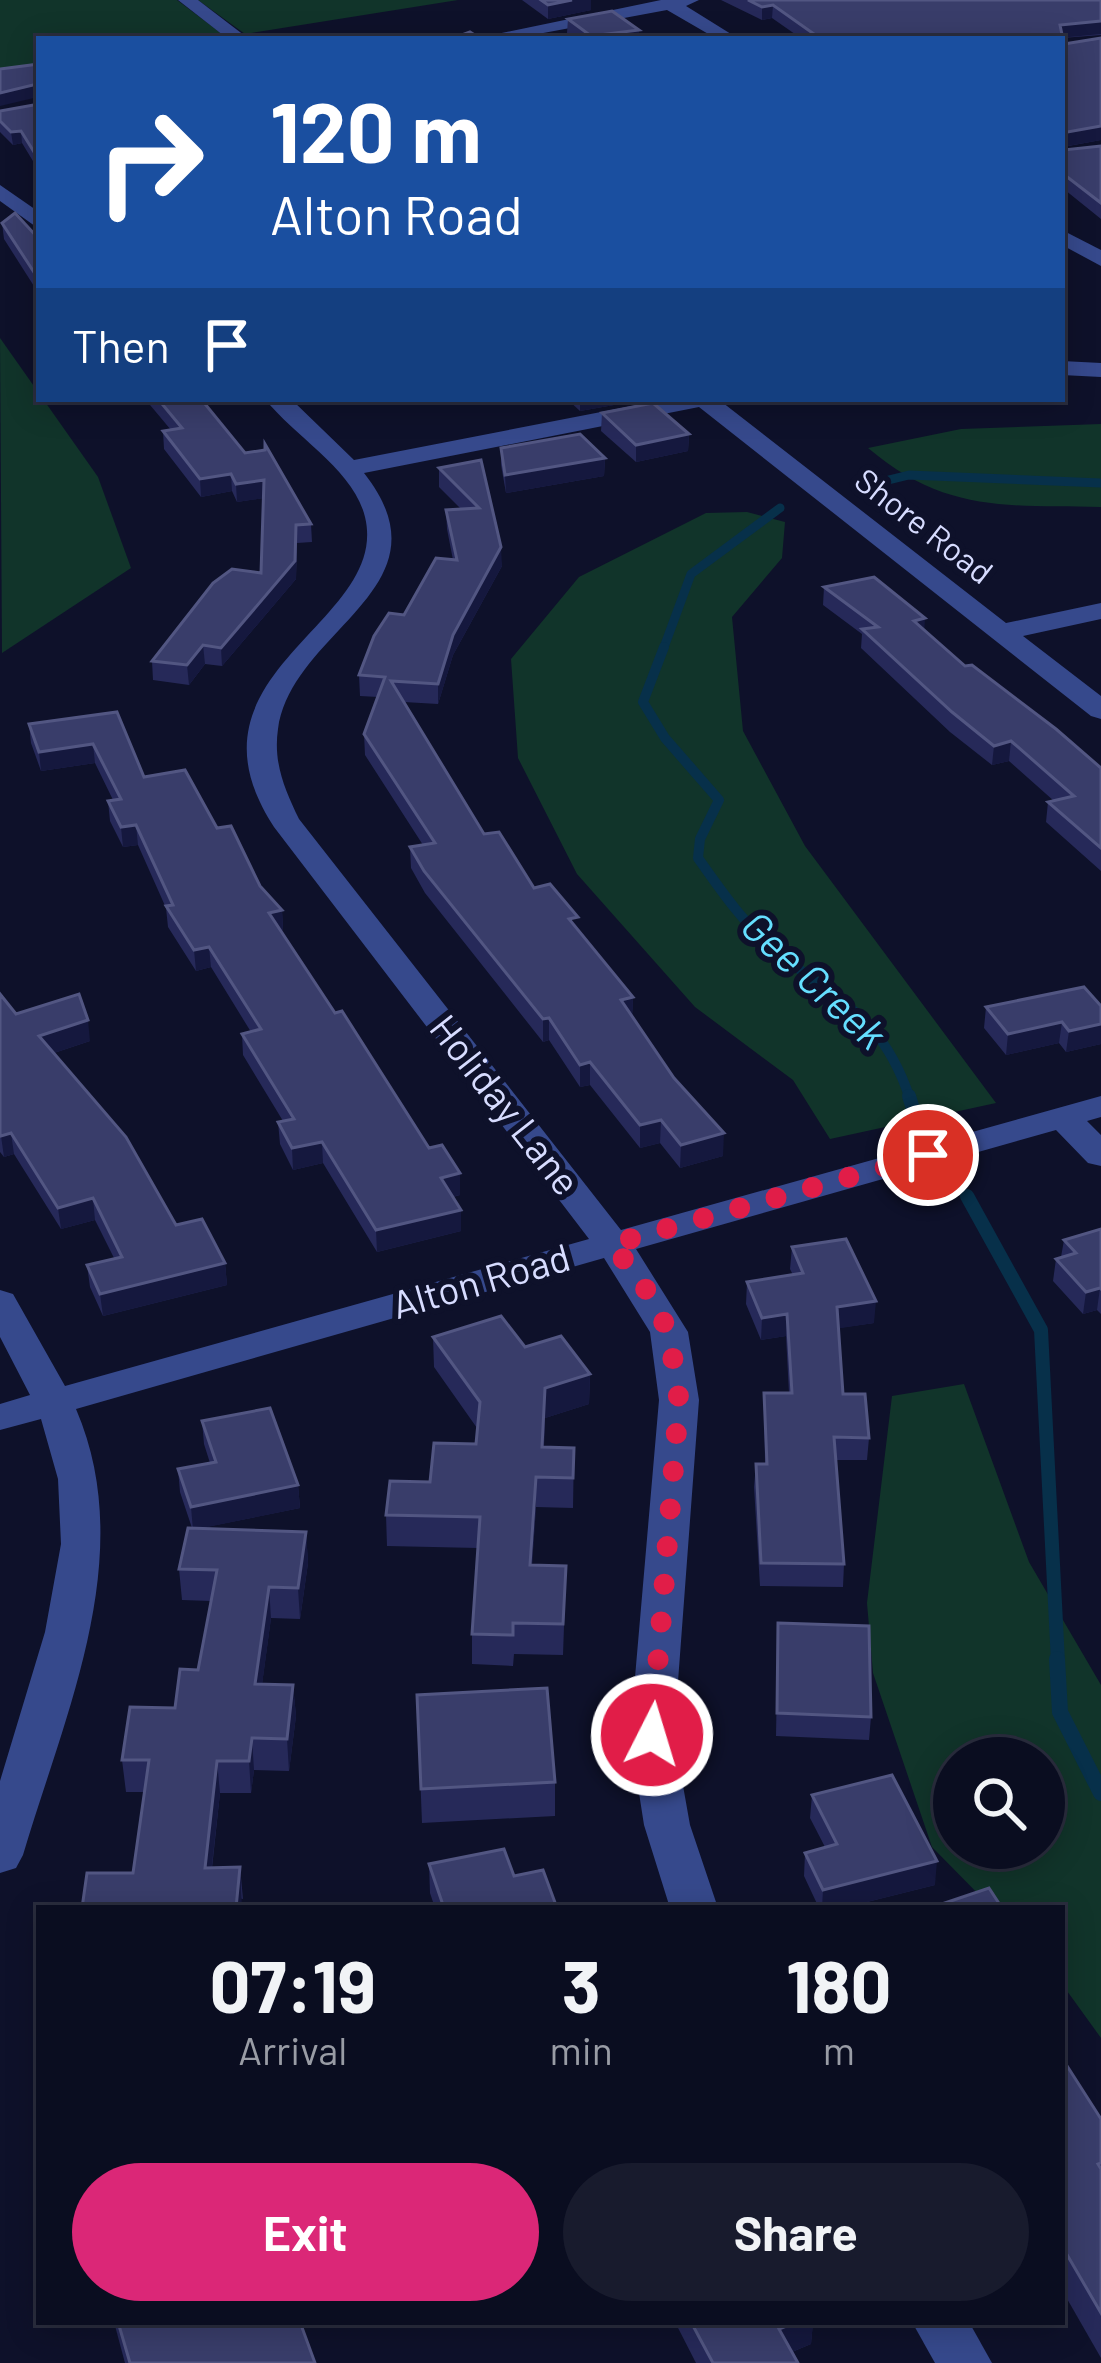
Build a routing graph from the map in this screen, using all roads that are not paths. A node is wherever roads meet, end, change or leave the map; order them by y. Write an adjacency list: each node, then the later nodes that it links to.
1 (188, 0): 3 (street)
2 (680, 2): 4 (street); 5 (street)
3 (236, 36)
4 (498, 36)
5 (726, 36)
6 (0, 191): 7 (street)
7 (36, 221)
8 (1065, 238): 9 (street)
9 (1101, 260)
10 (1065, 368): 11 (street)
11 (1101, 370)
12 (280, 402): 15 (street, Holiday Lane)
13 (689, 402): 15 (street)
14 (708, 402): 17 (street, Shore Road)
15 (345, 469): 22 (street, Holiday Lane)
16 (1101, 610): 17 (street)
17 (1001, 632): 18 (street, Shore Road)
18 (1101, 710)
19 (1101, 1106): 20 (street, Alton Road)
20 (1063, 1117): 21 (street); 22 (street, Alton Road)
21 (1101, 1155)
22 (612, 1244): 24 (street, Alton Road); 27 (street, Holiday Lane)
23 (0, 1302): 24 (street)
24 (54, 1402): 25 (street, Alton Road); 26 (street)
25 (0, 1417)
26 (0, 1855)
27 (693, 1905)
28 (941, 2325): 29 (street)
29 (964, 2363)

